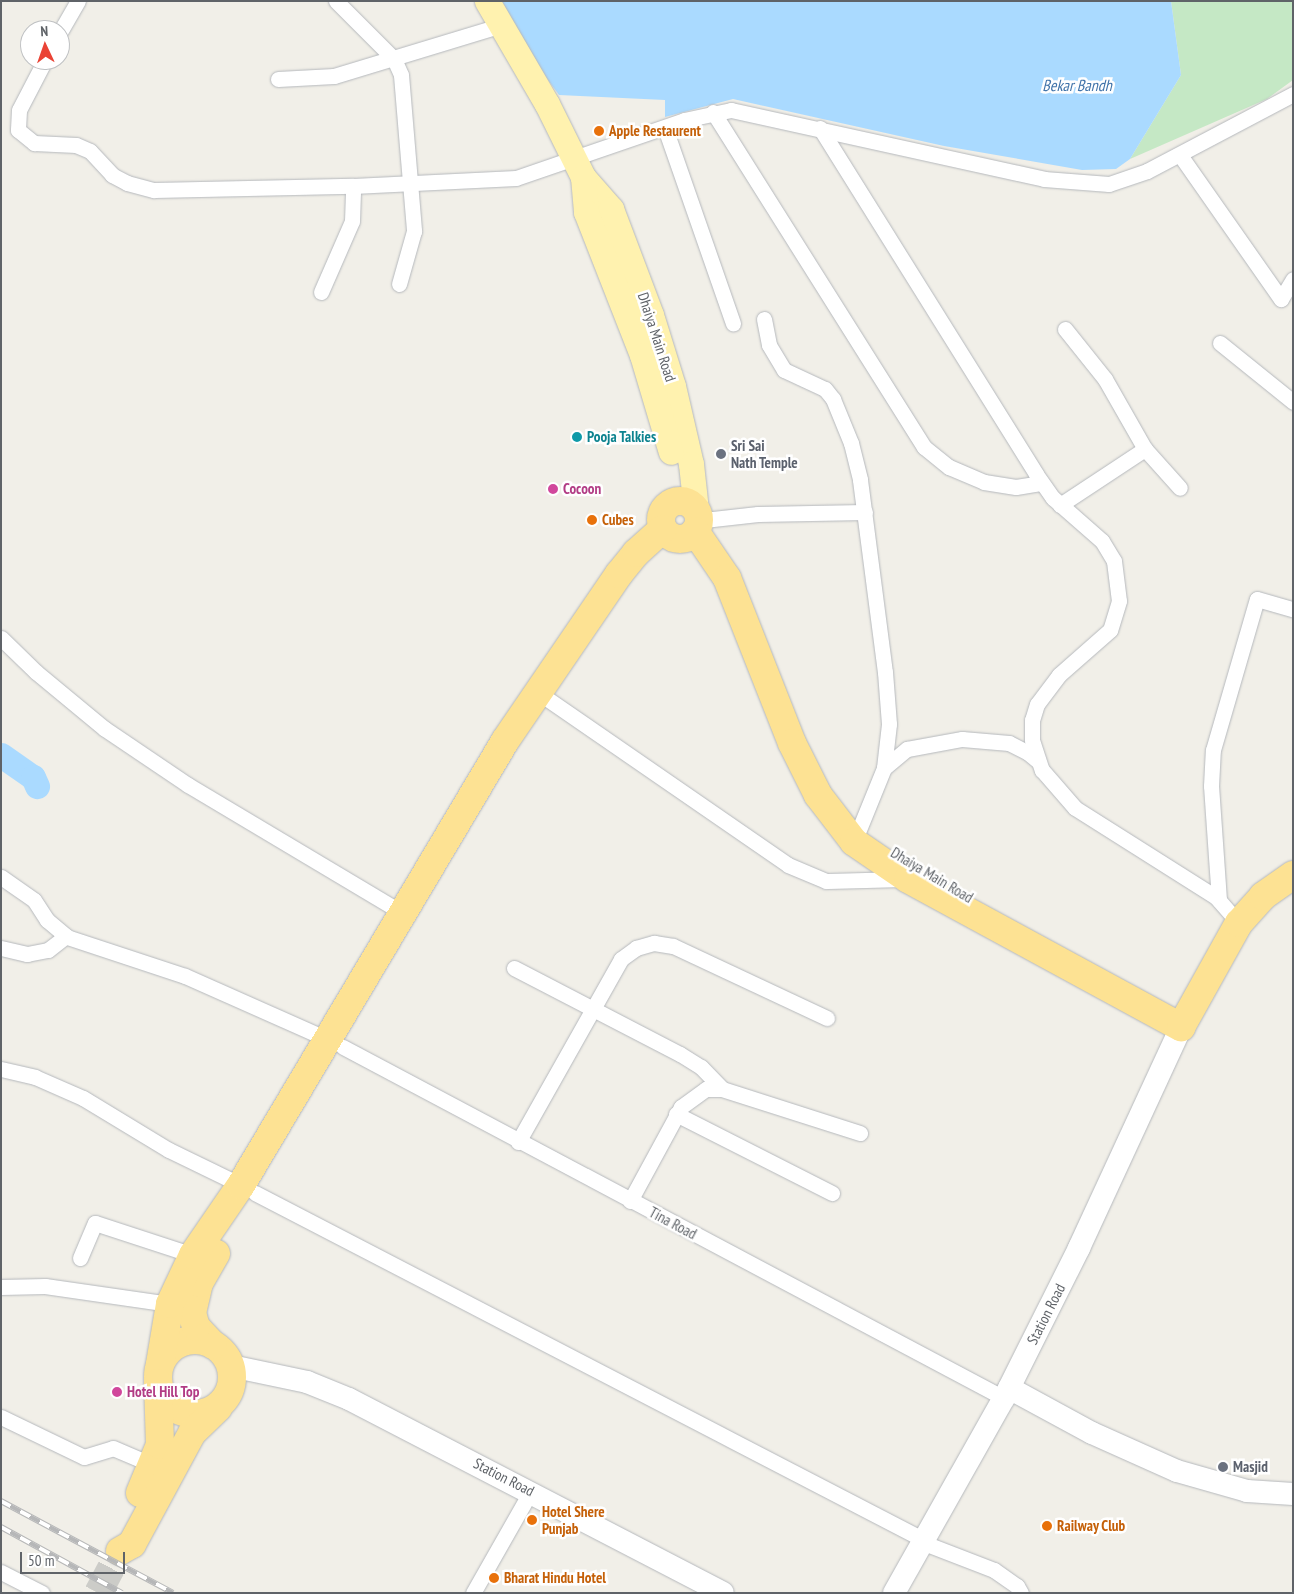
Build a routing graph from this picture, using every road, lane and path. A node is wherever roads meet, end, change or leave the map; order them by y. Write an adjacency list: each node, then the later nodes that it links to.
1 (78, 1): 4 (street)
2 (336, 1): 6 (street)
3 (487, 1): 5 (main road, Dhaiya Main Road)
4 (67, 20)
5 (502, 25): 6 (street); 14 (main road, Dhaiya Main Road)
6 (394, 59): 8 (street); 15 (street)
7 (39, 70): 16 (street)
8 (278, 79)
9 (1293, 94): 13 (street)
10 (713, 112): 11 (street); 12 (street); 26 (street)
11 (665, 128): 14 (street); 21 (street)
12 (820, 128): 13 (street); 26 (street)
13 (1180, 154): 17 (street)
14 (579, 167): 15 (street); 30 (main road, Dhaiya Main Road)
15 (412, 184): 16 (street); 18 (street)
16 (353, 186): 19 (street)
17 (1293, 279)
18 (399, 284)
19 (321, 292)
20 (764, 319): 29 (street)
21 (733, 323)
22 (1065, 329): 25 (street)
23 (1220, 343): 24 (street)
24 (1293, 402)
25 (1145, 449): 27 (street); 28 (street)
26 (1042, 483): 28 (street)
27 (1180, 488)
28 (1060, 505): 34 (street)
29 (864, 512): 30 (street); 35 (street)
30 (687, 521): 33 (highway); 36 (highway, Dhaiya Main Road); 41 (highway)
31 (1293, 609): 40 (street)
32 (1, 638): 41 (street)
33 (549, 700): 39 (street); 49 (highway)
34 (1038, 761): 35 (street); 40 (street)
35 (884, 768): 36 (street)
36 (857, 835): 39 (highway, Dhaiya Main Road); 48 (highway, Dhaiya Main Road)
37 (1293, 875): 42 (highway)
38 (1, 877): 43 (street)
39 (908, 879): 48 (highway, Dhaiya Main Road)
40 (1219, 900): 42 (street)
41 (402, 912): 49 (highway)
42 (1239, 923): 48 (highway)
43 (66, 936): 44 (street); 49 (street, Tina Road)
44 (1, 948)
45 (514, 968): 46 (street)
46 (592, 1008): 47 (street); 51 (street); 54 (street)
47 (827, 1018)
48 (1185, 1019): 65 (street, Station Road)
49 (335, 1043): 54 (street, Tina Road); 55 (highway)
50 (1, 1069): 55 (street)
51 (722, 1088): 52 (street); 53 (street)
52 (676, 1114): 56 (street); 57 (street)
53 (860, 1133)
54 (518, 1142): 57 (street, Tina Road)
55 (248, 1189): 58 (highway); 62 (highway); 71 (street)
56 (832, 1193)
57 (630, 1201): 65 (street, Tina Road)
58 (193, 1255): 59 (street); 61 (highway)
59 (80, 1258)
60 (1, 1287): 61 (street)
61 (170, 1304): 64 (highway)
62 (213, 1345): 63 (highway); 64 (highway)
63 (231, 1366): 66 (highway); 69 (street, Station Road)
64 (159, 1372): 66 (highway); 68 (highway)
65 (1007, 1393): 70 (street); 71 (street, Station Road)
66 (223, 1402): 68 (highway)
67 (1, 1417): 68 (street)
68 (153, 1465)
69 (531, 1491): 74 (street); 75 (street, Station Road)
70 (1293, 1494)
71 (925, 1542): 76 (street, Station Road); 77 (street)
72 (1, 1572): 73 (street)
73 (42, 1593)
74 (473, 1593)
75 (723, 1593)
76 (894, 1593)
77 (1022, 1593)

